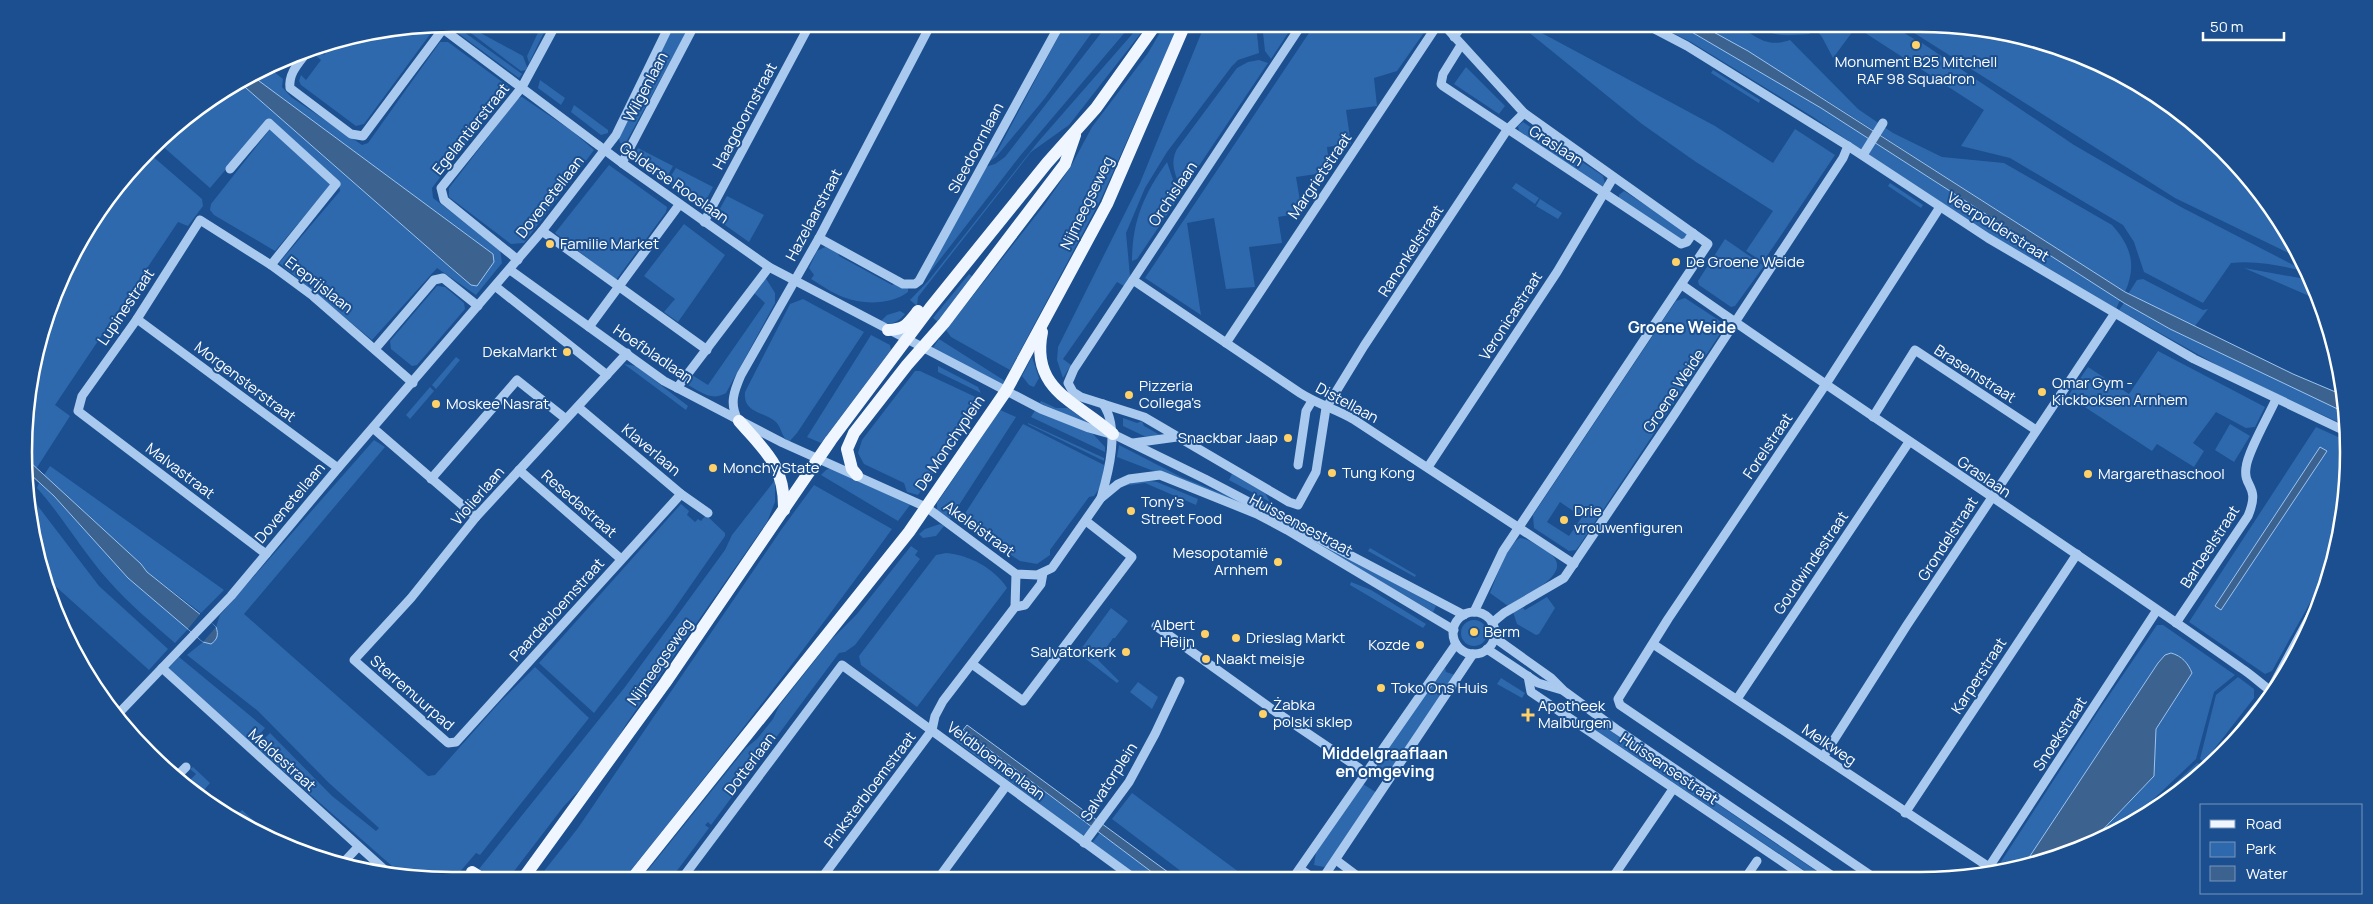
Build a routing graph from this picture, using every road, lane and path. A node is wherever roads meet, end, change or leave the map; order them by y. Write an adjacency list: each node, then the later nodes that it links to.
1 (448, 32): 19 (street, Gelderse Rooslaan)
2 (552, 32): 19 (street, Egelantierstraat)
3 (666, 32): 25 (street, Wilgenlaan)
4 (691, 32): 27 (street, Wilgenlaan)
5 (806, 32): 35 (street, Haagdoornstraat)
6 (928, 32): 38 (street, Hazelaarstraat)
7 (1056, 32): 38 (street, Sleedoornlaan)
8 (1150, 32): 23 (main road)
9 (1181, 32): 51 (main road, Nijmeegseweg)
10 (1297, 32): 44 (street, Orchislaan)
11 (1433, 32): 56 (street, Margrietstraat)
12 (1450, 32): 16 (street, Graslaan)
13 (1457, 32): 16 (street)
14 (1661, 32): 24 (street, Veerpolderstraat)
15 (437, 33): 18 (street)
16 (1454, 37): 17 (street, Graslaan)
17 (1461, 45): 20 (street, Graslaan); 22 (street, Graslaan)
18 (300, 61)
19 (522, 88): 25 (street, Gelderse Rooslaan); 39 (street, Egelantierstraat)
20 (1524, 113): 22 (street, Ranonkelstraat); 29 (street, Graslaan)
21 (1881, 126): 26 (street)
22 (1507, 130): 30 (street, Graslaan); 71 (street, Ranonkelstraat)
23 (1076, 132): 34 (main road); 57 (main road)
24 (1848, 146): 26 (street, Veerpolderstraat); 52 (street, Groene Weide)
25 (604, 151): 27 (street, Gelderse Rooslaan); 36 (street, Dovenetellaan)
26 (1865, 152): 32 (street, Veerpolderstraat)
27 (622, 163): 31 (street, Gelderse Rooslaan)
28 (230, 169): 40 (street)
29 (1614, 178): 30 (street, Veronicastraat); 37 (street, Graslaan)
30 (1605, 194): 37 (street, Graslaan); 85 (street, Veronicastraat)
31 (678, 205): 35 (street, Gelderse Rooslaan); 47 (street)
32 (1940, 207): 49 (street, Veerpolderstraat); 64 (street, Forelstraat)
33 (200, 220): 40 (street, Ereprijslaan); 50 (street, Lupinestraat)
34 (1001, 220): 54 (main road); 55 (main road)
35 (704, 222): 41 (street, Gelderse Rooslaan)
36 (542, 230): 39 (street, Dovenetellaan); 47 (street)
37 (1693, 233): 45 (street, Graslaan)
38 (819, 238): 43 (street, Hazelaarstraat)
39 (518, 260): 42 (street, Dovenetellaan)
40 (271, 265): 58 (street, Ereprijslaan)
41 (769, 267): 43 (street, Gelderse Rooslaan); 59 (street)
42 (510, 270): 46 (street, Dovenetellaan); 53 (street, Hoefbladlaan)
43 (796, 280): 54 (street, Gelderse Rooslaan); 75 (street, Hazelaarstraat)
44 (1133, 280): 56 (street, Distellaan); 62 (street, Orchislaan)
45 (1682, 285): 52 (street, Graslaan); 98 (street)
46 (495, 286): 48 (street, Dovenetellaan); 61 (street)
47 (619, 288): 53 (street); 59 (street)
48 (478, 306): 58 (street); 63 (street, Dovenetellaan)
49 (2115, 313): 67 (street, Veerpolderstraat); 78 (street, Grondelstraat)
50 (137, 319): 72 (street, Lupinestraat); 86 (street, Morgensterstraat)
51 (1044, 322): 66 (main road, Nijmeegseweg); 79 (main road)
52 (1736, 323): 64 (street, Graslaan); 102 (street, Groene Weide)
53 (589, 327): 60 (street, Hoefbladlaan)
54 (888, 330): 55 (street, Gelderse Rooslaan)
55 (907, 340): 57 (street, De Monchyplein); 83 (main road)
56 (1226, 343): 68 (street, Distellaan)
57 (922, 348): 66 (street, De Monchyplein); 88 (main road)
58 (375, 349): 63 (street, Ereprijslaan)
59 (708, 350): 65 (street)
60 (627, 353): 61 (street, Violierlaan); 65 (street, Hoefbladlaan)
61 (607, 375): 70 (street, Violierlaan)
62 (1069, 380): 69 (street, Huissensestraat)
63 (413, 383): 76 (street, Dovenetellaan)
64 (1826, 384): 73 (street, Graslaan); 115 (street, Forelstraat)
65 (677, 388): 75 (street, Hoefbladlaan)
66 (1006, 391): 79 (street, Huissensestraat); 93 (main road, De Monchyplein)
67 (2276, 399): 77 (street, Veerpolderstraat); 110 (street, Barbeelstraat)
68 (1312, 401): 71 (street, Distellaan); 84 (street)
69 (1103, 404): 79 (street); 80 (street, Huissensestraat)
70 (578, 407): 74 (street, Violierlaan); 90 (street, Klaverlaan)
71 (1326, 408): 80 (street, Huissensestraat); 85 (street, Distellaan)
72 (78, 411): 99 (street, Malvastraat)
73 (1873, 417): 78 (street, Brasemstraat); 81 (street, Graslaan)
74 (566, 419): 87 (street, Violierlaan); 89 (street)
75 (738, 421): 83 (street, Hoefbladlaan); 94 (main road)
76 (373, 428): 86 (street, Dovenetellaan); 89 (street)
77 (2340, 429)
78 (2036, 430): 92 (street, Grondelstraat)
79 (1113, 434): 82 (street, Huissensestraat); 91 (street)
80 (1178, 437): 82 (street)
81 (1909, 442): 92 (street, Graslaan); 127 (street, Goudwindestraat)
82 (1133, 443): 108 (street, Huissensestraat)
83 (818, 458): 88 (street, De Monchyplein); 94 (main road, Nijmeegseweg)
84 (1298, 465)
85 (1428, 467): 98 (street, Distellaan)
86 (338, 468): 99 (street, Dovenetellaan)
87 (519, 470): 96 (street, Violierlaan); 101 (street, Resedastraat)
88 (857, 475): 93 (street, De Monchyplein)
89 (431, 479): 96 (street)
90 (681, 494): 95 (street, Klaverlaan); 101 (street, Paardebloemstraat)
91 (1101, 498): 97 (street); 112 (street, Huissensestraat)
92 (1992, 498): 100 (street, Graslaan); 131 (street, Grondelstraat)
93 (926, 507): 104 (street, Akeleistraat); 148 (main road)
94 (784, 510): 147 (main road, Nijmeegseweg)
95 (708, 513)
96 (476, 517): 118 (street, Violierlaan)
97 (1086, 521): 103 (street, Akeleistraat); 119 (street)
98 (1518, 527): 102 (street, Distellaan); 107 (street)
99 (266, 554): 121 (street, Dovenetellaan)
100 (2077, 554): 106 (street, Graslaan); 137 (street, Karperstraat)
101 (621, 558): 130 (street, Paardebloemstraat)
102 (1574, 564): 109 (street, Groene Weide)
103 (1043, 573): 104 (street, Akeleistraat); 105 (street, Pinksterbloemstraat)
104 (1016, 574): 105 (street, Akeleistraat)
105 (1015, 607): 119 (street, Pinksterbloemstraat)
106 (2156, 610): 110 (street, Graslaan); 144 (street, Snoekstraat)
107 (1474, 612): 108 (street); 109 (street)
108 (1464, 615): 112 (street)
109 (1492, 622): 113 (street)
110 (2176, 624): 124 (street, Graslaan)
111 (1156, 626): 133 (street)
112 (1454, 630): 114 (street)
113 (1494, 638): 116 (street); 125 (street, Huissensestraat)
114 (1456, 644): 117 (street); 146 (street)
115 (1653, 644): 126 (street, Forelstraat); 127 (street, Melkweg)
116 (1487, 649): 117 (street); 122 (street, Huissensestraat)
117 (1473, 654): 141 (street)
118 (354, 660): 130 (street, Sterremuurpad)
119 (972, 664): 129 (street, Pinksterbloemstraat)
120 (842, 665): 129 (street, Veldbloemenlaan); 149 (street, Dotterlaan)
121 (162, 668): 128 (street, Dovenetellaan); 139 (street, Meldestraat)
122 (1528, 676): 125 (street, Huissensestraat); 136 (street, Huissensestraat)
123 (1180, 681): 138 (street, Salvatorplein)
124 (2267, 689)
125 (1564, 691): 160 (street, Huissensestraat)
126 (1618, 699): 161 (street, Huissensestraat)
127 (1737, 699): 131 (street, Melkweg)
128 (122, 710)
129 (932, 730): 135 (street, Veldbloemenlaan); 150 (street, Pinksterbloemstraat)
130 (452, 744)
131 (1823, 757): 137 (street, Melkweg)
132 (186, 767): 134 (street)
133 (1358, 768)
134 (181, 772)
135 (1006, 786): 138 (street, Veldbloemenlaan); 151 (street)
136 (1673, 788): 157 (street); 159 (street, Huissensestraat)
137 (1905, 813): 145 (street, Melkweg)
138 (1084, 843): 152 (street, Veldbloemenlaan)
139 (358, 847): 140 (street); 143 (street, Meldestraat)
140 (348, 858)
141 (1336, 860): 155 (street); 156 (street)
142 (1757, 861): 158 (street)
143 (377, 864)
144 (1992, 865)
145 (1984, 867)
146 (1300, 869): 153 (street); 154 (street)
147 (528, 872)
148 (637, 872)
149 (687, 872)
150 (826, 872)
151 (943, 872)
152 (1125, 872)
153 (1298, 872)
154 (1304, 872)
155 (1327, 872)
156 (1352, 872)
157 (1616, 872)
158 (1749, 872)
159 (1798, 872)
160 (1827, 872)
161 (1866, 872)

